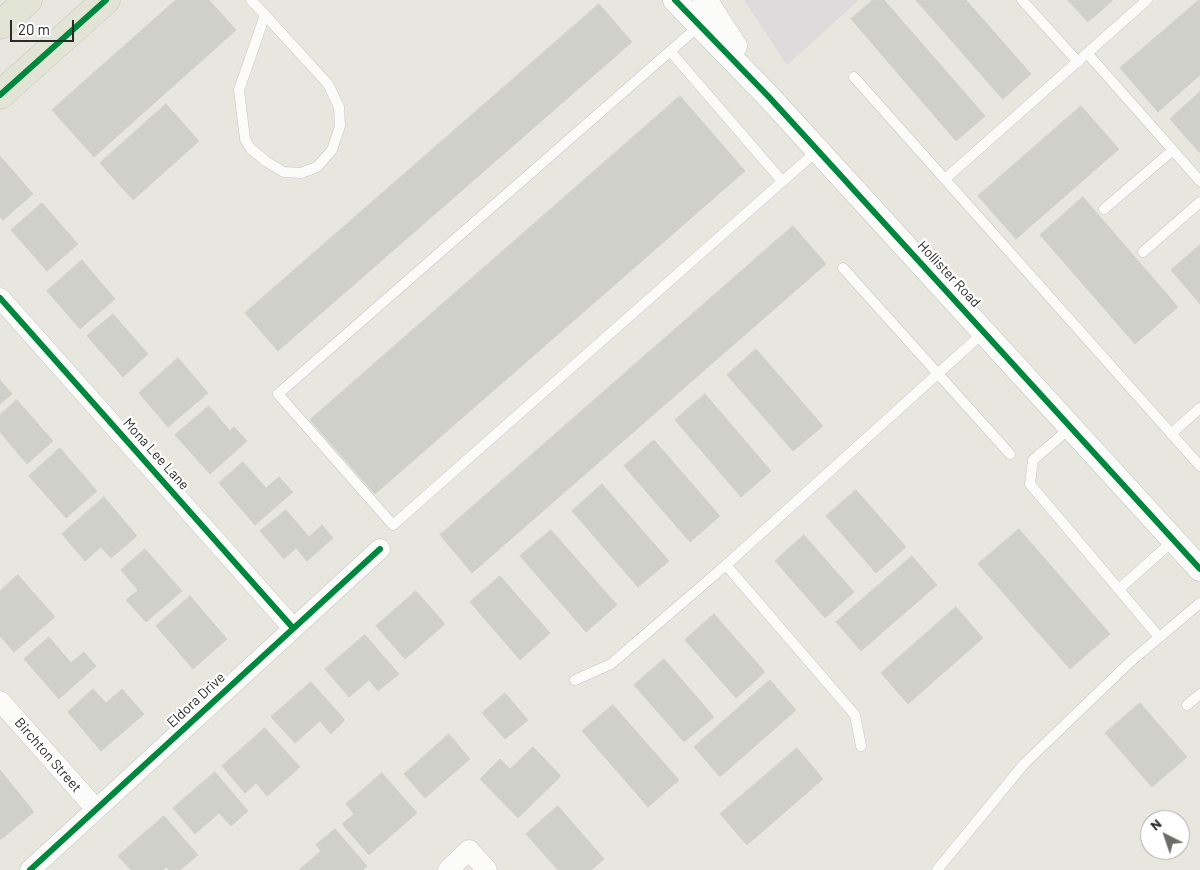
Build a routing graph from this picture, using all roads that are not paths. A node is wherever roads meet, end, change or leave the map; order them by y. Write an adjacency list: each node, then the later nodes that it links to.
1 (28, 0): 9 (main road)
2 (106, 0): 15 (main road)
3 (250, 0): 8 (lane)
4 (675, 0): 10 (street, Hollister Road)
5 (704, 0): 16 (street, Hollister Road)
6 (1022, 0): 13 (lane)
7 (1147, 0): 12 (lane)
8 (266, 15): 8 (lane)
9 (0, 25)
10 (700, 25): 11 (lane); 16 (street, Hollister Road)
11 (670, 51): 20 (lane); 20 (lane)
12 (1087, 53): 13 (lane); 18 (lane)
13 (1078, 62): 19 (lane)
14 (854, 77): 19 (lane)
15 (0, 95)
16 (769, 97): 17 (street, Hollister Road)
17 (818, 150): 20 (lane); 27 (street, Hollister Road)
18 (1173, 150): 21 (lane); 23 (lane)
19 (945, 179): 31 (lane)
20 (782, 181)
21 (1200, 181)
22 (1200, 202): 24 (lane)
23 (1104, 209)
24 (1143, 252)
25 (843, 268): 28 (lane)
26 (0, 298): 40 (street, Mona Lee Lane)
27 (985, 332): 28 (lane); 30 (street, Hollister Road)
28 (938, 374): 32 (lane); 36 (lane)
29 (1200, 408): 31 (lane)
30 (1071, 427): 34 (street, Hollister Road); 38 (lane)
31 (1171, 434): 33 (lane)
32 (1010, 454)
33 (1200, 466)
34 (1174, 540): 37 (street, Hollister Road); 38 (lane)
35 (380, 549): 40 (street, Eldora Drive)
36 (726, 565): 42 (lane); 46 (lane)
37 (1200, 569)
38 (1119, 589): 41 (lane)
39 (1200, 602): 41 (lane)
40 (293, 628): 47 (street, Eldora Drive)
41 (1159, 638): 51 (lane)
42 (575, 680)
43 (1200, 694): 45 (lane)
44 (0, 701): 47 (street, Birchton Street)
45 (1187, 705)
46 (861, 746)
47 (96, 809): 48 (street, Eldora Drive)
48 (30, 870)
49 (448, 870): 50 (street)
50 (487, 870)
51 (937, 870)

